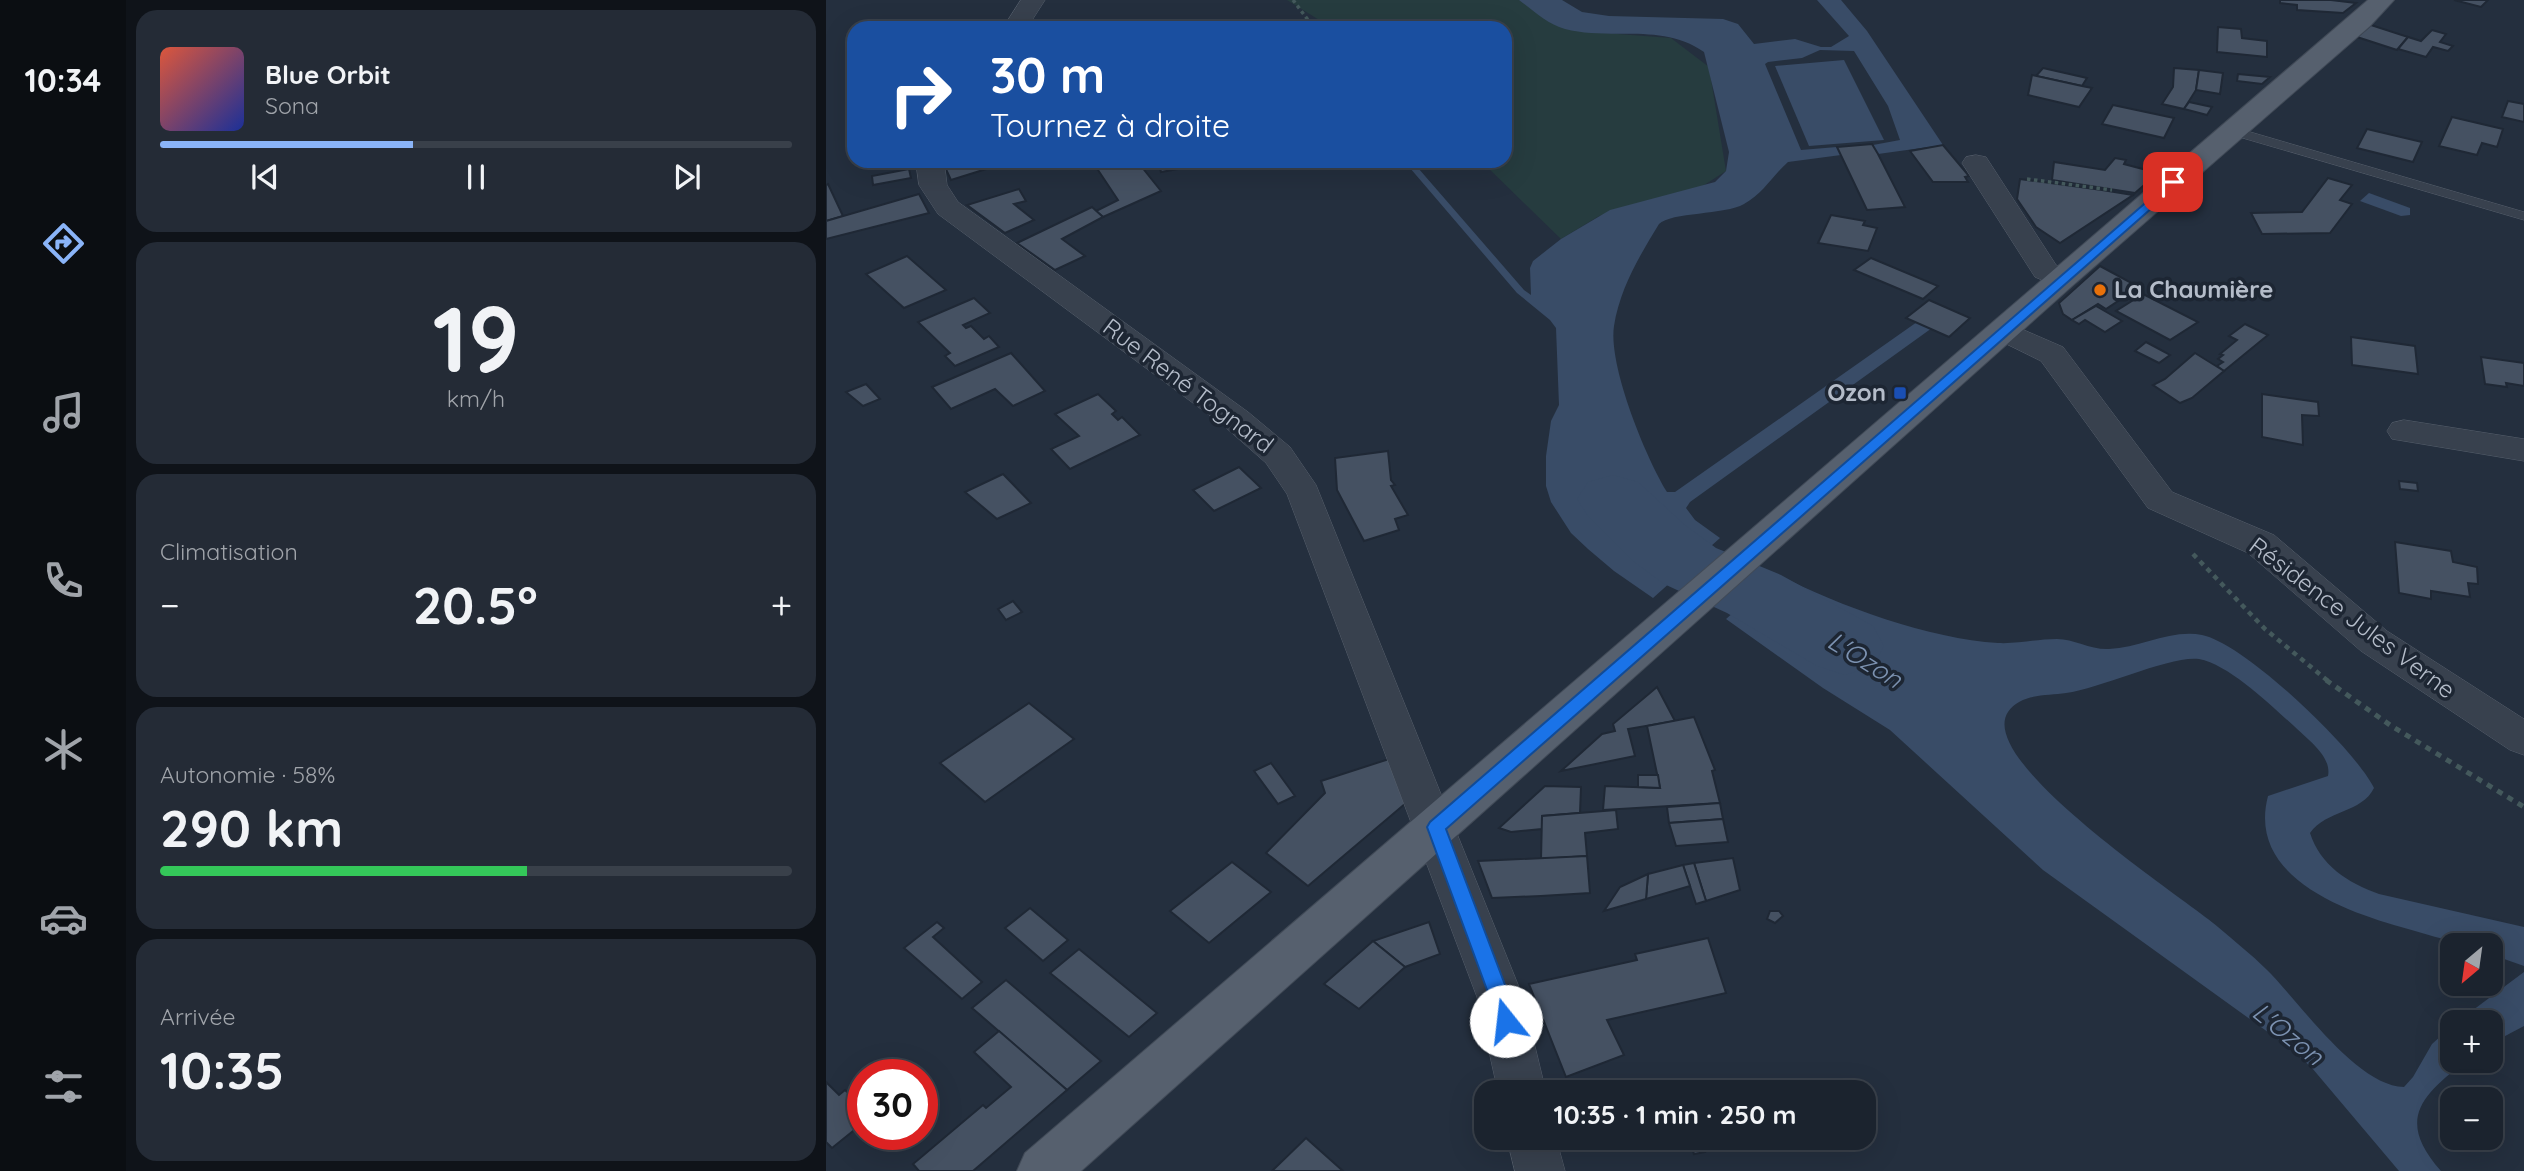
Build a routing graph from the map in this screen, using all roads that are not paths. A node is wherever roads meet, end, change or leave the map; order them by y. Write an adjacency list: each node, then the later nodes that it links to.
1 (1032, 0): 3 (street)
2 (2382, 0): 4 (main road)
3 (1019, 21)
4 (2233, 131): 7 (lane); 8 (main road)
5 (931, 168): 13 (street, Rue René Tognard)
6 (1979, 168): 8 (street)
7 (2524, 216)
8 (2061, 279): 9 (main road)
9 (2003, 330): 12 (street, Résidence Jules Verne); 13 (main road)
10 (2404, 431): 11 (street)
11 (2524, 450)
12 (2524, 738)
13 (1436, 827): 14 (street, Rue René Tognard); 16 (main road)
14 (1519, 1080)
15 (1535, 1150): 17 (street)
16 (1043, 1171)
17 (1540, 1171)

